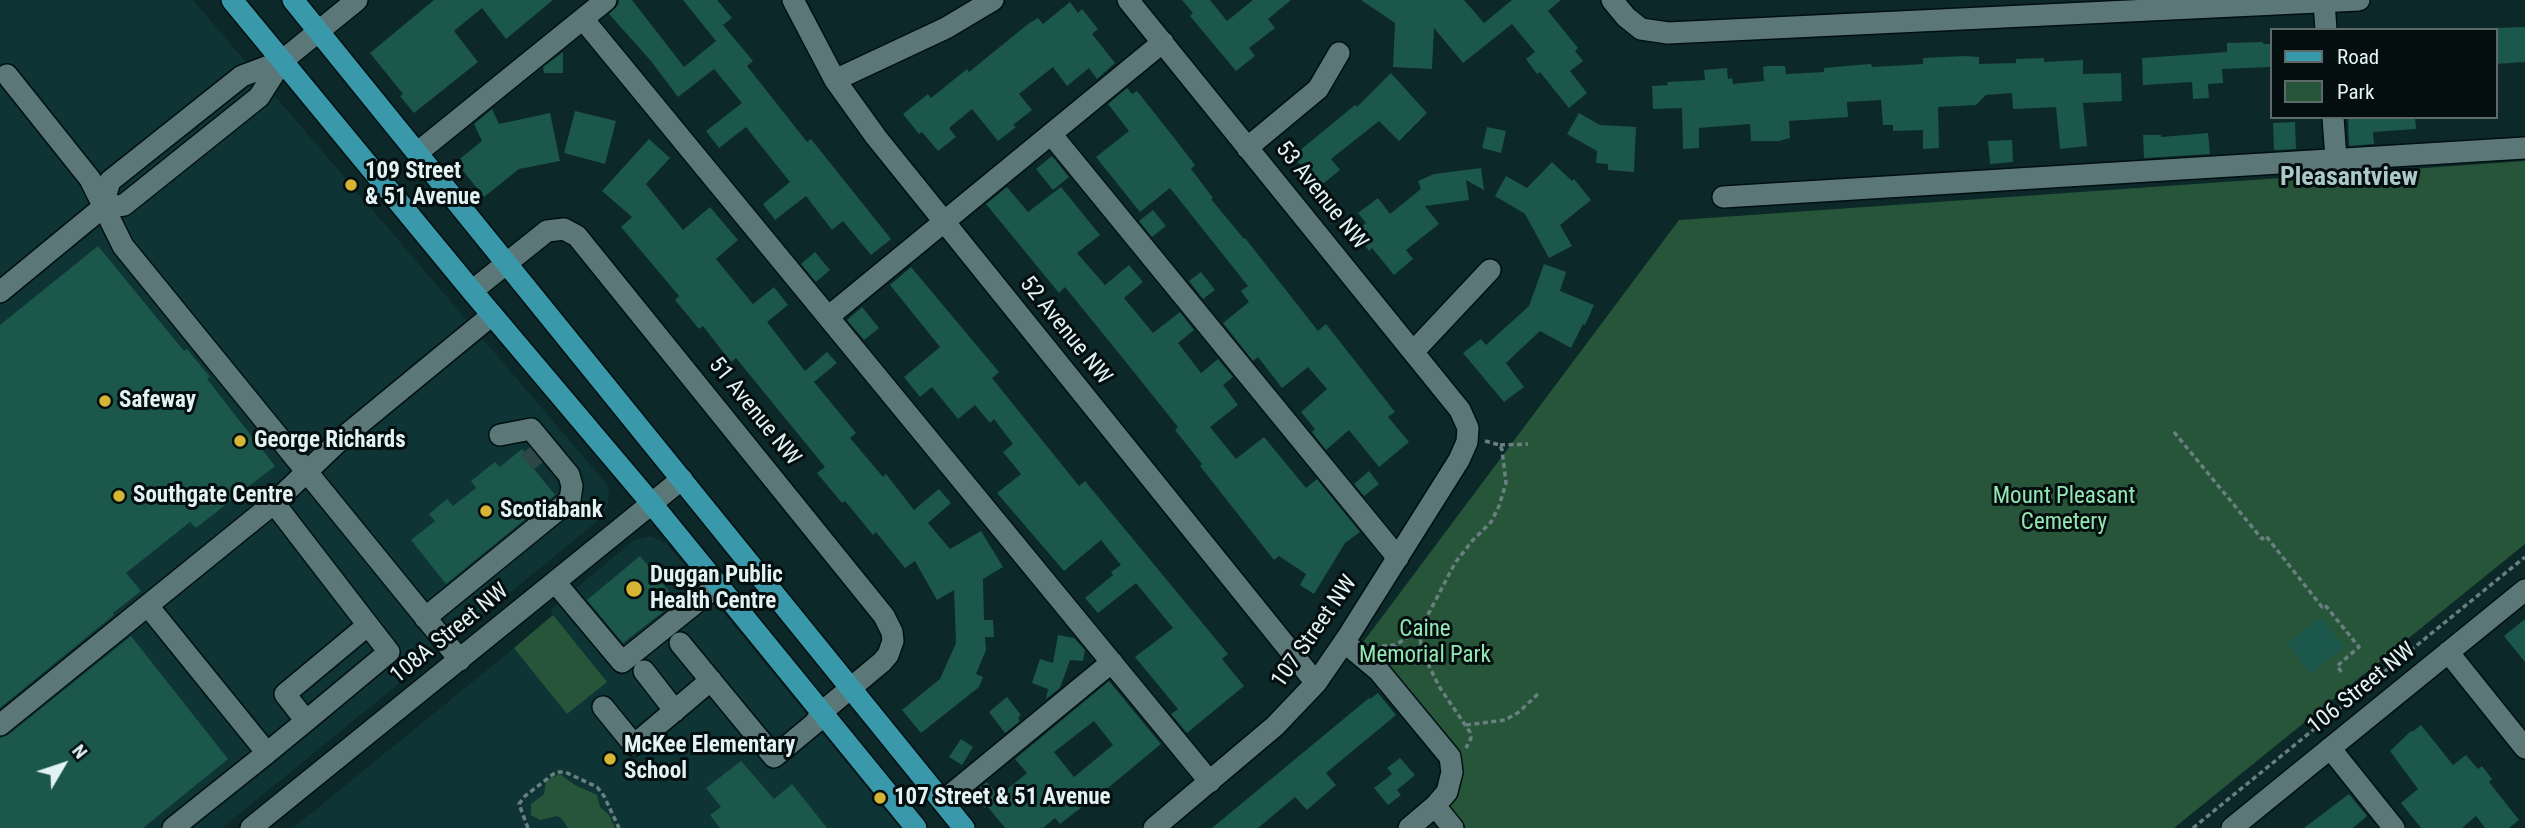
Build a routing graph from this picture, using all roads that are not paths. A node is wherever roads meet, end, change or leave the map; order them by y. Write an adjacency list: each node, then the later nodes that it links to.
1 (232, 0): 17 (main road)
2 (293, 0): 14 (main road)
3 (357, 0): 14 (street)
4 (606, 0): 12 (street)
5 (793, 0): 19 (street, 52 Avenue NW)
6 (993, 0): 19 (street)
7 (1128, 0): 15 (street, 53 Avenue NW)
8 (1612, 0): 11 (street)
9 (2356, 0): 10 (street)
10 (2324, 2): 11 (street); 13 (street)
11 (2047, 8)
12 (583, 19): 24 (street); 34 (street)
13 (2326, 28)
14 (318, 32): 17 (street); 24 (main road)
15 (1163, 42): 21 (street); 22 (street, 53 Avenue NW)
16 (1339, 53): 22 (street)
17 (282, 61): 27 (street); 31 (main road)
18 (7, 75): 27 (street)
19 (835, 80): 28 (street, 52 Avenue NW)
20 (2333, 119): 25 (street)
21 (1051, 134): 28 (street); 42 (street)
22 (1247, 148): 35 (street, 53 Avenue NW)
23 (2525, 148): 25 (street)
24 (417, 153): 29 (main road)
25 (2336, 159): 26 (street)
26 (1723, 197)
27 (102, 208): 32 (street); 37 (street)
28 (943, 223): 34 (street); 56 (street, 52 Avenue NW)
29 (506, 263): 31 (street, 51 Avenue NW); 38 (main road); 57 (street, 51 Avenue NW)
30 (1490, 270): 35 (street)
31 (472, 291): 33 (main road)
32 (0, 292)
33 (492, 315): 37 (street); 41 (main road)
34 (828, 317): 53 (street)
35 (1413, 352): 36 (street, 53 Avenue NW)
36 (1468, 428): 42 (street, 107 Street NW)
37 (307, 472): 40 (street); 47 (street)
38 (682, 479): 41 (street, 108A Street NW); 57 (main road)
39 (570, 500): 39 (street); 47 (street)
40 (274, 503): 46 (street); 48 (street)
41 (652, 503): 43 (street, 108A Street NW); 44 (main road)
42 (1398, 558): 49 (street, 107 Street NW)
43 (555, 582): 44 (street); 52 (street, 108A Street NW)
44 (718, 585): 60 (main road)
45 (2525, 590): 51 (street, 106 Street NW)
46 (148, 606): 62 (street); 65 (street)
47 (425, 618): 52 (street)
48 (368, 625): 61 (street); 61 (street)
49 (1344, 642): 56 (street, 107 Street NW); 68 (street)
50 (680, 643): 55 (street)
51 (2448, 652): 63 (street, 106 Street NW); 64 (street)
52 (460, 660): 70 (street, 108A Street NW)
53 (1112, 663): 66 (street); 67 (street)
54 (644, 671): 59 (street)
55 (711, 680): 59 (street); 60 (street, 51 Avenue NW)
56 (1315, 682): 66 (street, 107 Street NW)
57 (850, 688): 60 (street, 51 Avenue NW); 67 (main road)
58 (603, 707): 59 (street)
59 (675, 711)
60 (822, 712): 71 (main road)
61 (306, 721): 65 (street)
62 (0, 725)
63 (2330, 748): 76 (street, 106 Street NW); 77 (street)
64 (2525, 748)
65 (267, 753): 69 (street)
66 (1210, 782): 73 (street, 107 Street NW)
67 (943, 801): 72 (main road)
68 (1436, 806): 74 (street); 75 (street)
69 (173, 828)
70 (251, 828)
71 (916, 828)
72 (964, 828)
73 (1154, 828)
74 (1409, 828)
75 (1454, 828)
76 (2232, 828)
77 (2394, 828)

